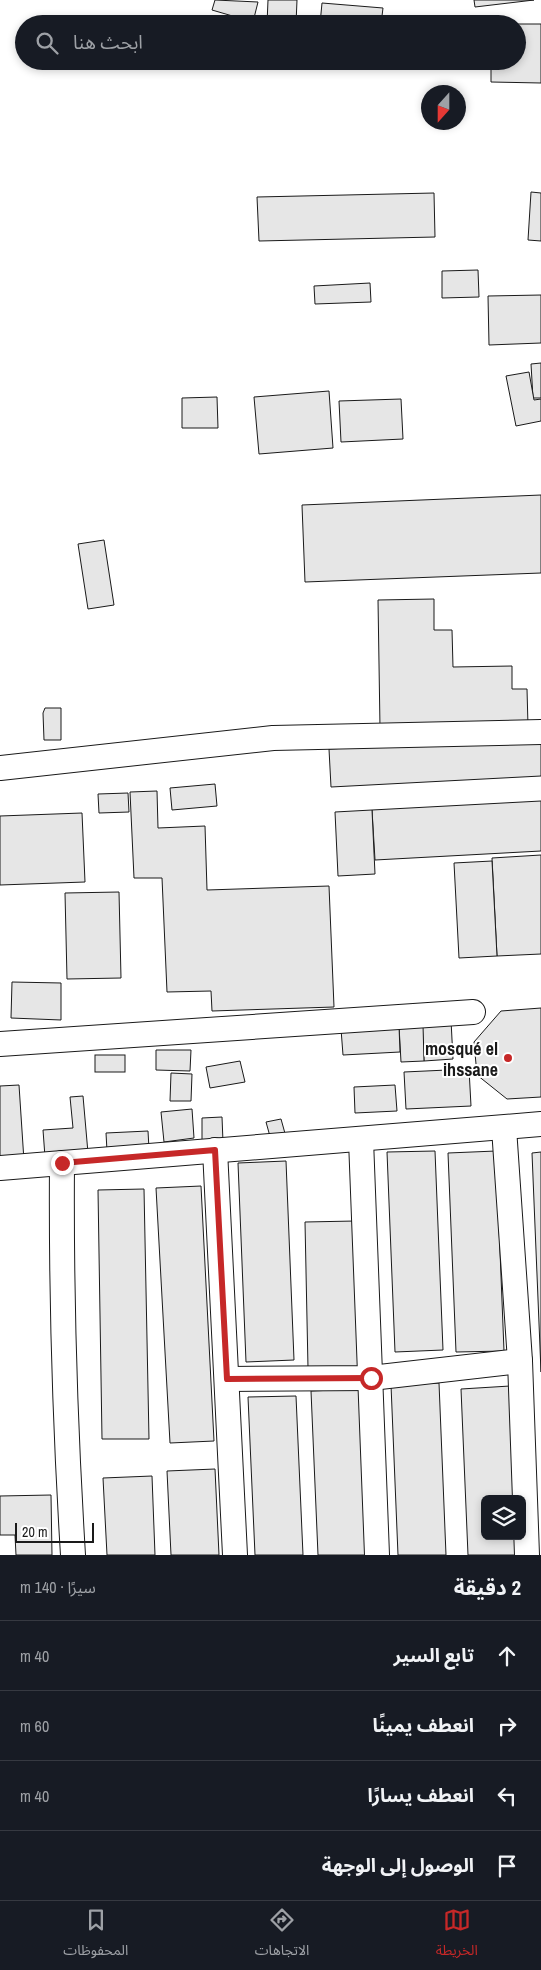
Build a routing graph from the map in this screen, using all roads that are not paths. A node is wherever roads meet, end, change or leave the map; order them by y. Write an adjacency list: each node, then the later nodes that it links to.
1 (541, 732): 2 (street)
2 (0, 768)
3 (473, 1012): 4 (street)
4 (0, 1044)
5 (541, 1124): 6 (street)
6 (504, 1128): 7 (street); 11 (street)
7 (362, 1140): 8 (street); 12 (street)
8 (215, 1150): 9 (street); 13 (street)
9 (62, 1163): 10 (street); 14 (street)
10 (0, 1168)
11 (520, 1361): 12 (street); 17 (street)
12 (371, 1378): 13 (street); 16 (street)
13 (227, 1379): 15 (street)
14 (73, 1555)
15 (235, 1555)
16 (377, 1555)
17 (528, 1555)

